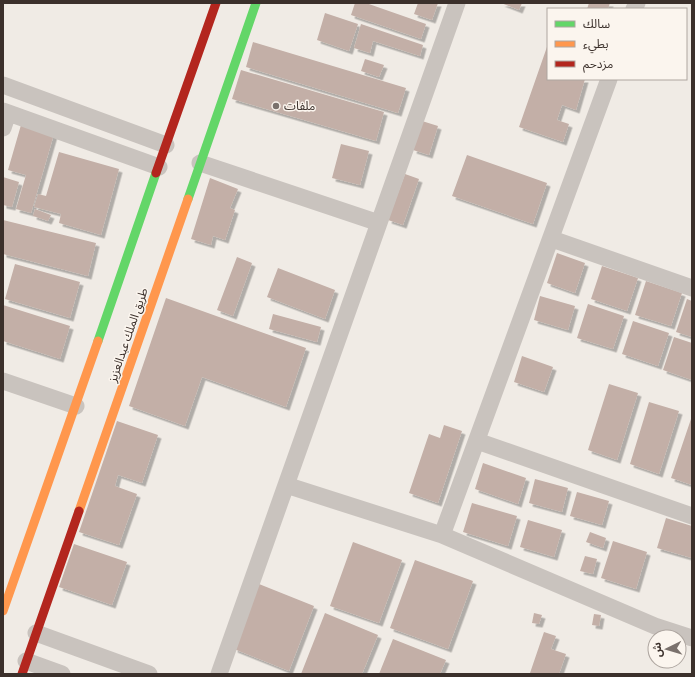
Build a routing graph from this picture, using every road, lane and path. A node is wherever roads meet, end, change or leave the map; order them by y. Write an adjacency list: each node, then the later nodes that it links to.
1 (216, 3): 7 (highway)
2 (256, 3): 8 (highway, طريق الملك عبدالعزيز)
3 (457, 3): 10 (street)
4 (609, 80): 11 (street)
5 (3, 85): 7 (street)
6 (5, 118): 9 (street)
7 (166, 145): 9 (highway)
8 (200, 163): 10 (street); 20 (highway, طريق الملك عبدالعزيز)
9 (159, 167): 14 (highway)
10 (379, 223): 16 (street)
11 (552, 239): 12 (street); 15 (street)
12 (692, 288)
13 (3, 381): 14 (street)
14 (76, 406): 19 (highway)
15 (477, 441): 17 (street); 18 (street)
16 (286, 485): 18 (street); 25 (street)
17 (692, 516)
18 (442, 535): 21 (street)
19 (3, 611)
20 (36, 633): 22 (highway, طريق الملك عبدالعزيز); 24 (street)
21 (692, 638)
22 (24, 668): 23 (street)
23 (62, 674)
24 (149, 674)
25 (219, 674)

